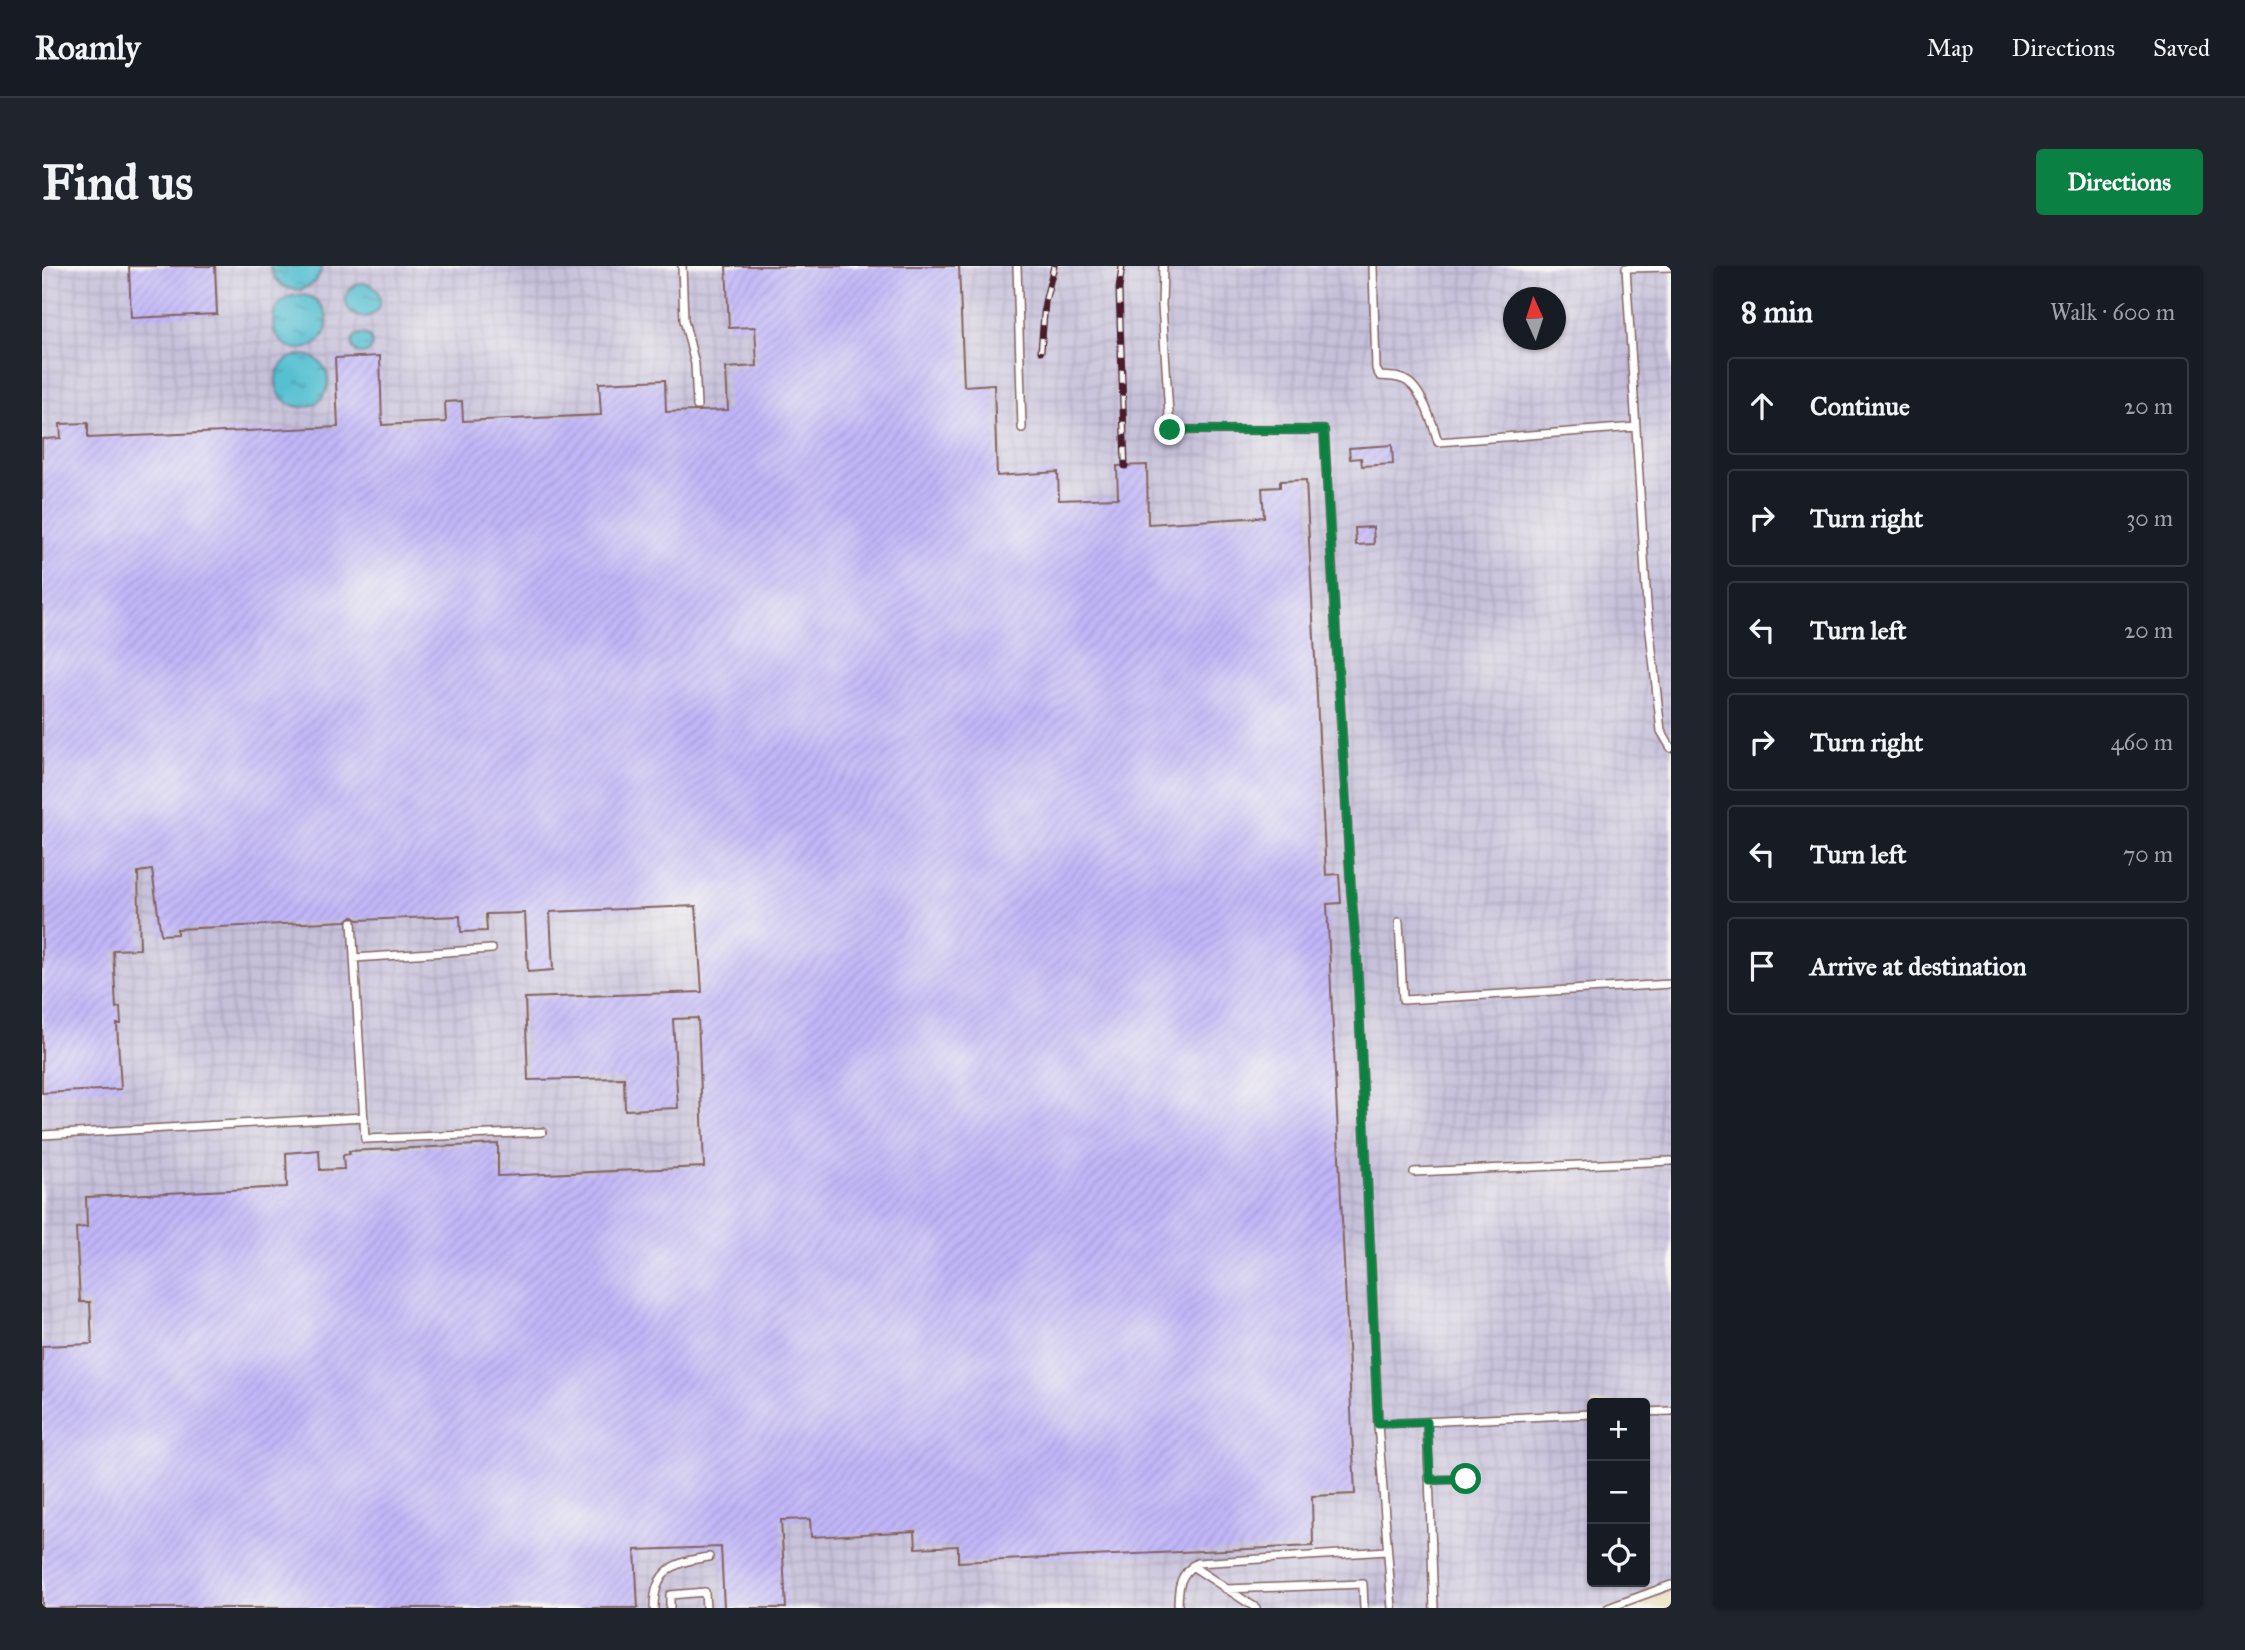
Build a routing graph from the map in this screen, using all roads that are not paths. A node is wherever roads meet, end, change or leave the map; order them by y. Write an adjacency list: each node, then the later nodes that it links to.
1 (682, 266): 6 (lane)
2 (1017, 266): 8 (lane)
3 (1163, 266): 24 (lane)
4 (1373, 266): 7 (lane)
5 (1671, 267): 7 (lane)
6 (697, 405)
7 (1636, 427): 9 (lane)
8 (1022, 428)
9 (1671, 748)
10 (352, 922): 13 (lane)
11 (1399, 922): 14 (lane)
12 (492, 949): 13 (lane)
13 (354, 958): 15 (lane)
14 (1671, 984)
15 (363, 1116): 16 (lane); 17 (lane)
16 (542, 1132)
17 (42, 1135)
18 (1671, 1161): 19 (lane)
19 (1414, 1172)
20 (1671, 1411): 21 (lane)
21 (1650, 1412)
22 (1587, 1414): 23 (lane)
23 (1427, 1422): 24 (lane); 26 (lane)
24 (1378, 1424): 27 (lane)
25 (1466, 1479): 26 (lane)
26 (1430, 1480): 39 (lane)
27 (1387, 1551): 29 (lane); 38 (lane)
28 (709, 1557): 32 (lane)
29 (1192, 1566): 31 (lane); 35 (lane)
30 (1671, 1585): 40 (lane)
31 (1226, 1589): 36 (lane); 37 (lane)
32 (654, 1608)
33 (670, 1608): 34 (lane)
34 (706, 1608)
35 (1178, 1608)
36 (1256, 1608)
37 (1364, 1608)
38 (1392, 1608)
39 (1434, 1608)
40 (1608, 1608)

